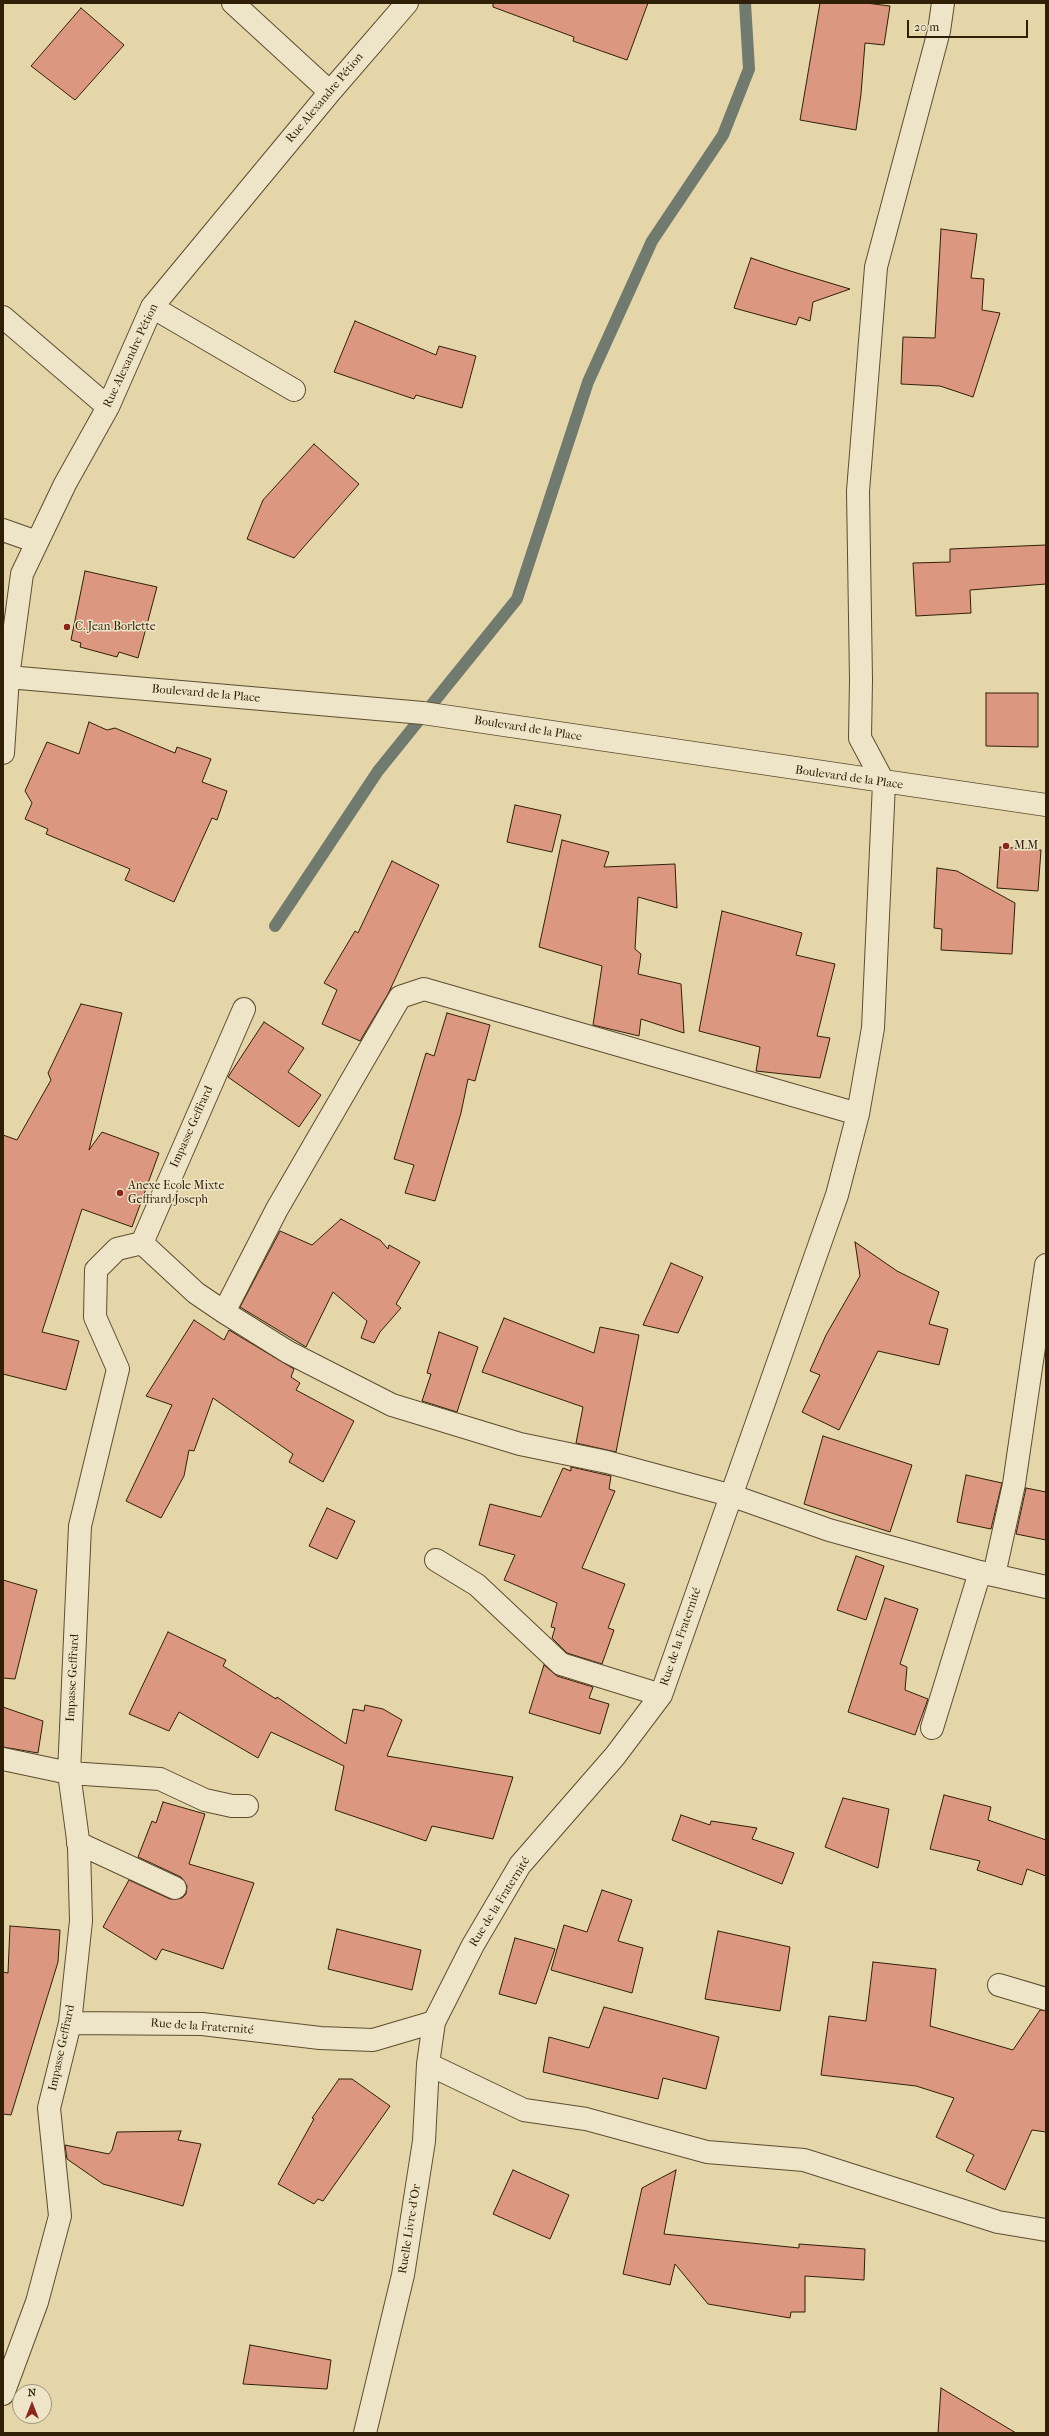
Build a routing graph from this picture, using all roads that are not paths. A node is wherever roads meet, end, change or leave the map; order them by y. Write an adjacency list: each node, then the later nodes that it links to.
1 (233, 3): 4 (street)
2 (407, 3): 4 (street, Rue Alexandre Pétion)
3 (943, 3): 13 (street)
4 (330, 92): 5 (street, Rue Alexandre Pétion)
5 (152, 307): 7 (street); 8 (street, Rue Alexandre Pétion)
6 (3, 317): 8 (street)
7 (294, 390)
8 (108, 407): 10 (street, Rue Alexandre Pétion)
9 (3, 530): 10 (street)
10 (37, 542): 11 (street, Rue Alexandre Pétion)
11 (8, 677): 12 (street, Rue Alexandre Pétion); 13 (street, Boulevard de la Place)
12 (3, 753)
13 (884, 783): 14 (street, Boulevard de la Place); 16 (street, Rue de la Fraternité)
14 (1046, 805)
15 (244, 1009): 17 (street, Impasse Geffrard)
16 (858, 1114): 19 (street); 20 (street, Rue de la Fraternité)
17 (142, 1243): 19 (street); 27 (street, Impasse Geffrard)
18 (1046, 1265): 22 (street)
19 (224, 1312): 20 (street)
20 (733, 1496): 22 (street); 24 (street, Rue de la Fraternité)
21 (436, 1560): 24 (street)
22 (987, 1574): 23 (street); 25 (street)
23 (1046, 1587)
24 (661, 1695): 33 (street, Rue de la Fraternité)
25 (932, 1728)
26 (3, 1759): 27 (street)
27 (69, 1773): 28 (street); 29 (street, Impasse Geffrard)
28 (247, 1806)
29 (78, 1843): 30 (street); 34 (street, Impasse Geffrard)
30 (175, 1888)
31 (999, 1985): 32 (street)
32 (1046, 1999)
33 (434, 2022): 34 (street, Rue de la Fraternité); 35 (street, Ruelle Livre-d'Or)
34 (70, 2023): 37 (street, Impasse Geffrard)
35 (428, 2064): 36 (street); 38 (street, Ruelle Livre-d'Or)
36 (1046, 2230)
37 (3, 2394)
38 (365, 2433)

